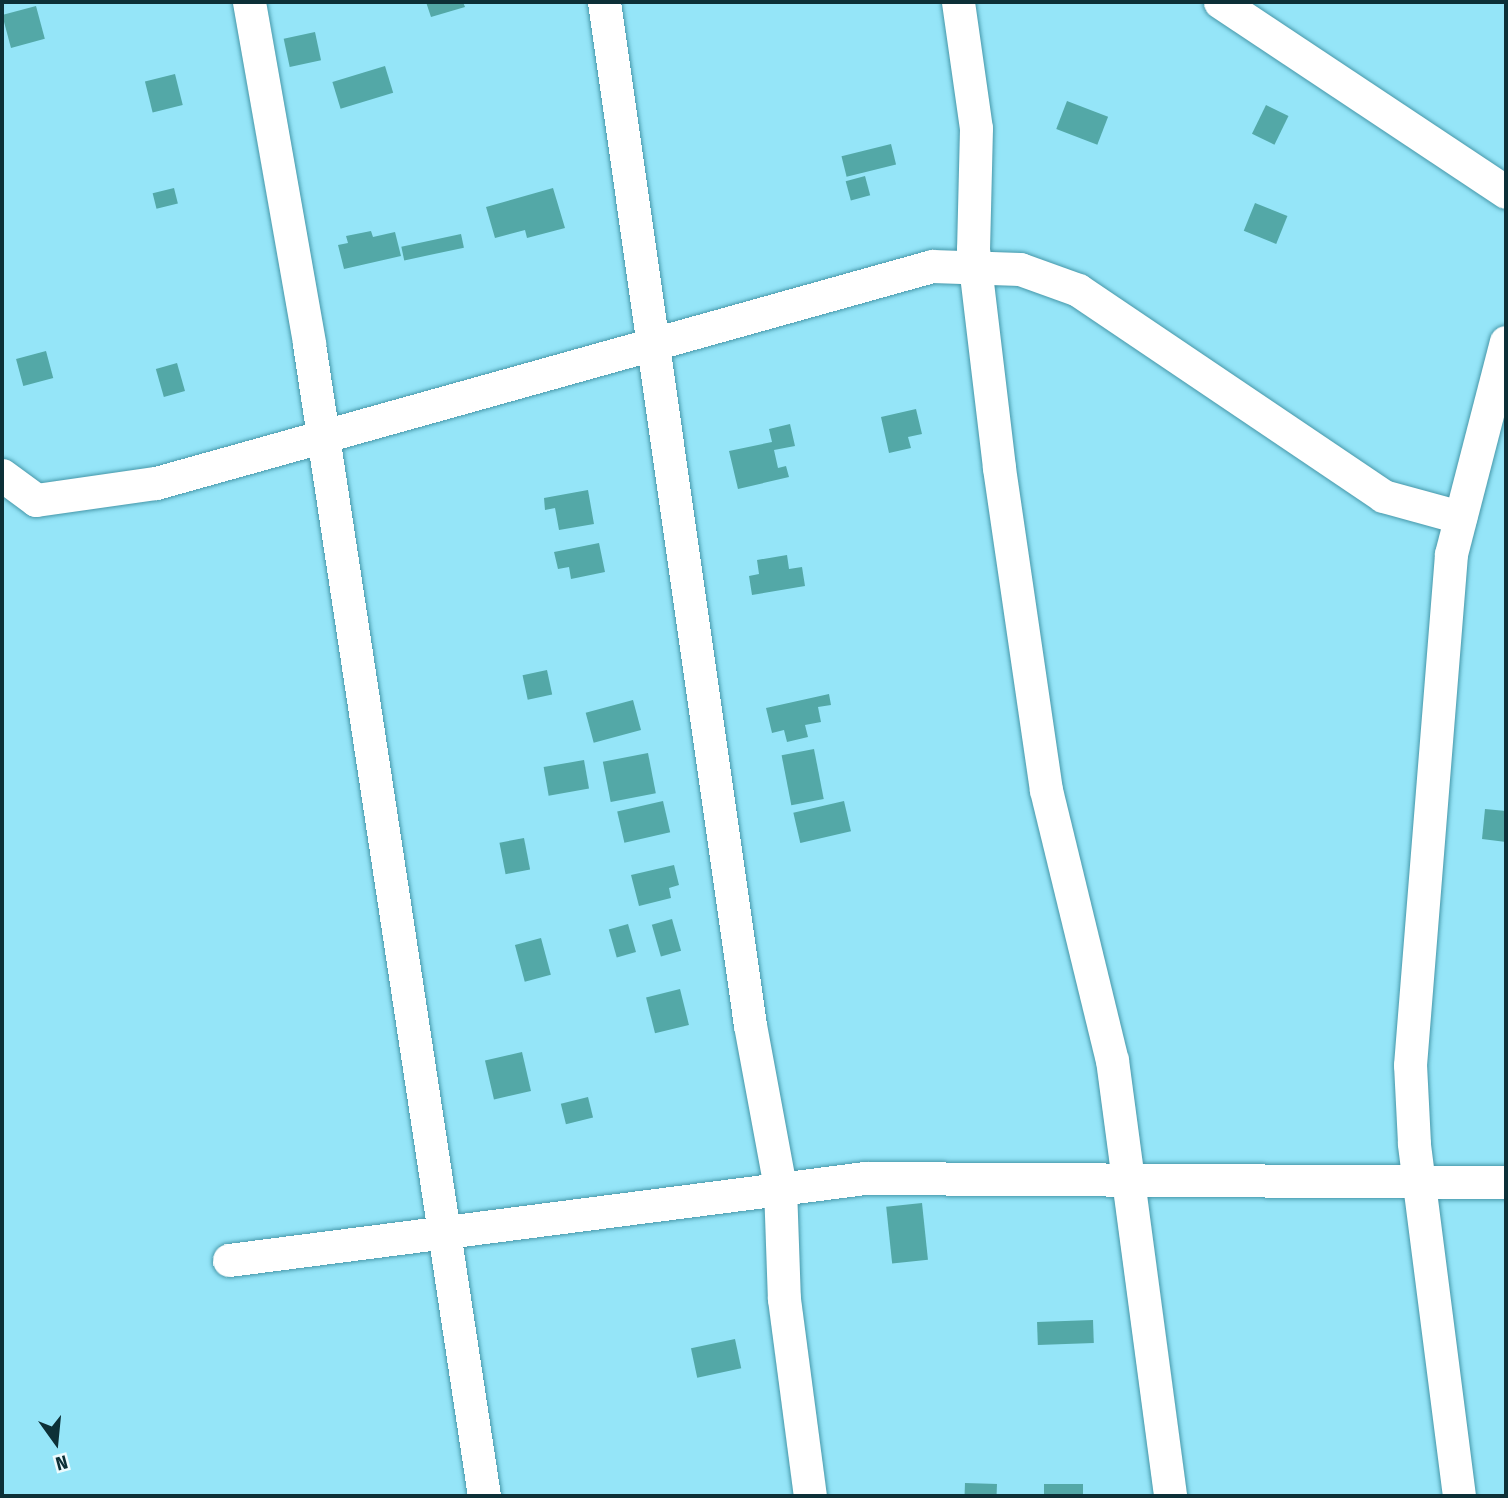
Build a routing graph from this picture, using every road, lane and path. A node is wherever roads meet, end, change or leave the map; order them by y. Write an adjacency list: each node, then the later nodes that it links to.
1 (249, 2): 9 (street)
2 (604, 2): 8 (street)
3 (958, 2): 6 (street)
4 (1220, 2): 5 (street)
5 (1506, 192)
6 (975, 268): 8 (street); 11 (street); 12 (street)
7 (1506, 342): 11 (street)
8 (653, 344): 9 (street); 15 (street)
9 (321, 437): 10 (street); 16 (street)
10 (2, 475)
11 (1460, 517): 13 (street)
12 (1128, 1180): 13 (street); 15 (street); 20 (street)
13 (1420, 1181): 14 (street); 21 (street)
14 (1506, 1182)
15 (780, 1187): 16 (street); 19 (street)
16 (443, 1231): 17 (street); 18 (street)
17 (229, 1260)
18 (484, 1496)
19 (810, 1496)
20 (1170, 1496)
21 (1459, 1496)

